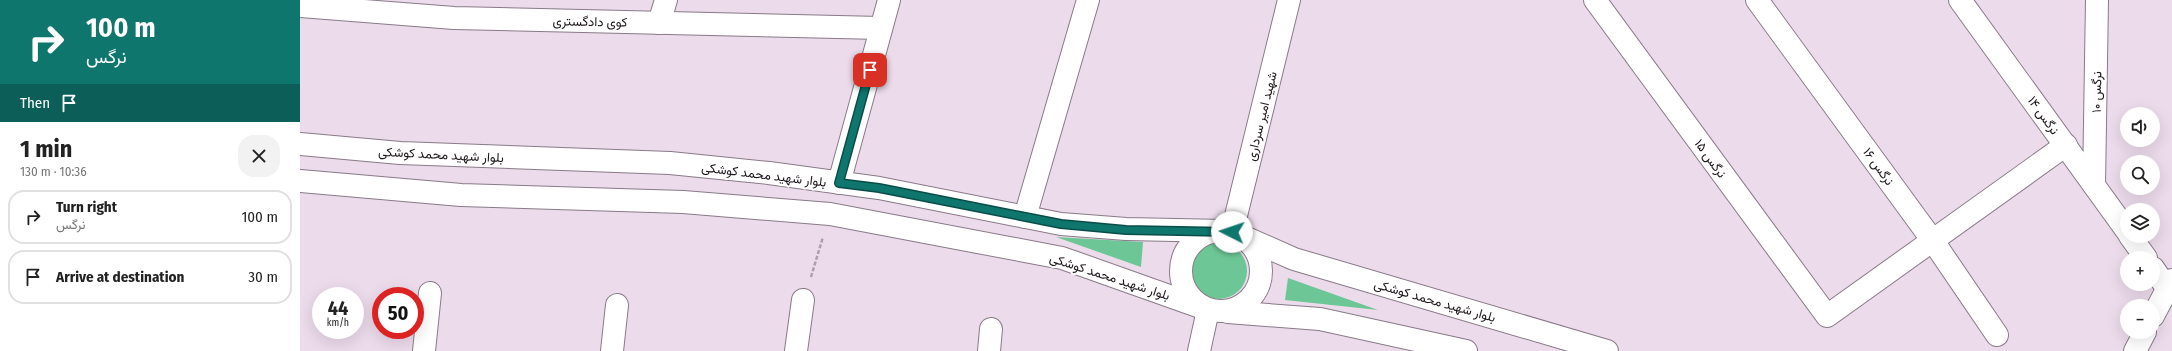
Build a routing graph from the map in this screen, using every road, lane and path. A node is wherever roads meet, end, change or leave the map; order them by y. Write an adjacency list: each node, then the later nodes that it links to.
1 (666, 0): 11 (street)
2 (889, 0): 12 (street)
3 (1088, 0): 19 (street)
4 (1289, 0): 21 (street, شهید امیر سرداری)
5 (1595, 0): 22 (street, نرگس ۱۵)
6 (1757, 0): 22 (street, نرگس ۱۶)
7 (1960, 0): 14 (street, نرگس ۱۴)
8 (2097, 0): 17 (street, نرگس ۱۰)
9 (300, 6): 10 (street, کوی دادگستری)
10 (456, 9): 11 (street, کوی دادگستری)
11 (659, 23): 12 (street, کوی دادگستری)
12 (881, 28): 16 (street)
13 (300, 144): 16 (street, بلوار شهید محمد کوشکی)
14 (2066, 146): 17 (street, نرگس ۱۴); 22 (street)
15 (300, 181): 18 (street, بلوار شهید محمد کوشکی)
16 (839, 183): 19 (street, بلوار شهید محمد کوشکی)
17 (2094, 185): 20 (street, نرگس ۱۴)
18 (830, 214): 26 (path); 29 (street, بلوار شهید محمد کوشکی)
19 (1025, 217): 21 (street, بلوار شهید محمد کوشکی)
20 (2120, 221)
21 (1233, 233): 29 (street); 29 (street); 39 (street, بلوار شهید محمد کوشکی)
22 (1933, 241): 31 (street, نرگس ۱۶)
23 (2160, 275): 24 (street)
24 (2170, 286): 27 (street)
25 (430, 293): 33 (street)
26 (803, 300): 35 (street)
27 (2160, 304)
28 (617, 305): 34 (street)
29 (1213, 310): 37 (street); 38 (street, بلوار شهید محمد کوشکی)
30 (991, 329): 36 (street)
31 (1997, 335)
32 (2141, 339): 40 (street)
33 (424, 351)
34 (612, 351)
35 (796, 351)
36 (989, 351)
37 (1199, 351)
38 (1466, 351)
39 (1607, 351)
40 (2135, 351)

